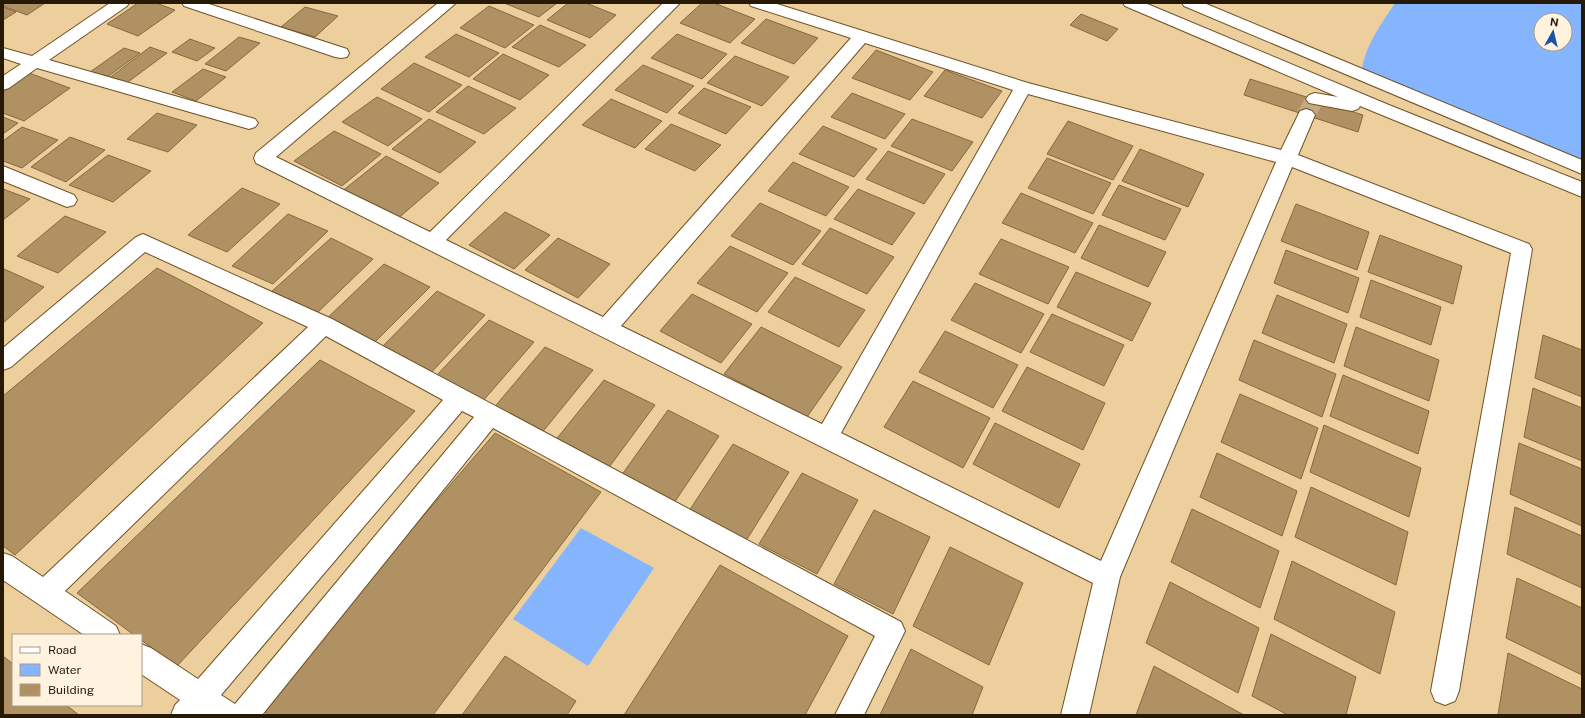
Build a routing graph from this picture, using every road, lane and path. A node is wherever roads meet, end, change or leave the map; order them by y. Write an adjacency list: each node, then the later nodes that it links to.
1 (121, 3): 11 (street)
2 (190, 3): 10 (street)
3 (448, 3): 21 (street)
4 (672, 3): 21 (street)
5 (757, 3): 8 (street)
6 (1131, 3): 14 (street)
7 (1190, 3): 17 (street)
8 (862, 36): 13 (street); 23 (street)
9 (3, 53): 11 (street)
10 (341, 53)
11 (35, 61): 12 (street); 15 (street)
12 (3, 84)
13 (1023, 88): 16 (street); 27 (street)
14 (1383, 109): 16 (street); 19 (street)
15 (249, 123)
16 (1287, 158): 29 (street); 33 (street)
17 (1582, 167)
18 (3, 173): 20 (street)
19 (1582, 190)
20 (67, 200)
21 (432, 242): 23 (street)
22 (324, 325): 24 (street); 25 (street); 30 (street)
23 (606, 328): 27 (street)
24 (3, 361)
25 (460, 397): 26 (street); 34 (street)
26 (490, 414): 36 (street); 37 (street)
27 (826, 438): 29 (street)
28 (3, 566): 30 (street)
29 (1107, 577): 38 (street)
30 (45, 593): 31 (street)
31 (106, 634)
32 (142, 659): 34 (street)
33 (1445, 691)
34 (193, 706): 35 (street)
35 (227, 715)
36 (244, 715)
37 (849, 715)
38 (1075, 715)

